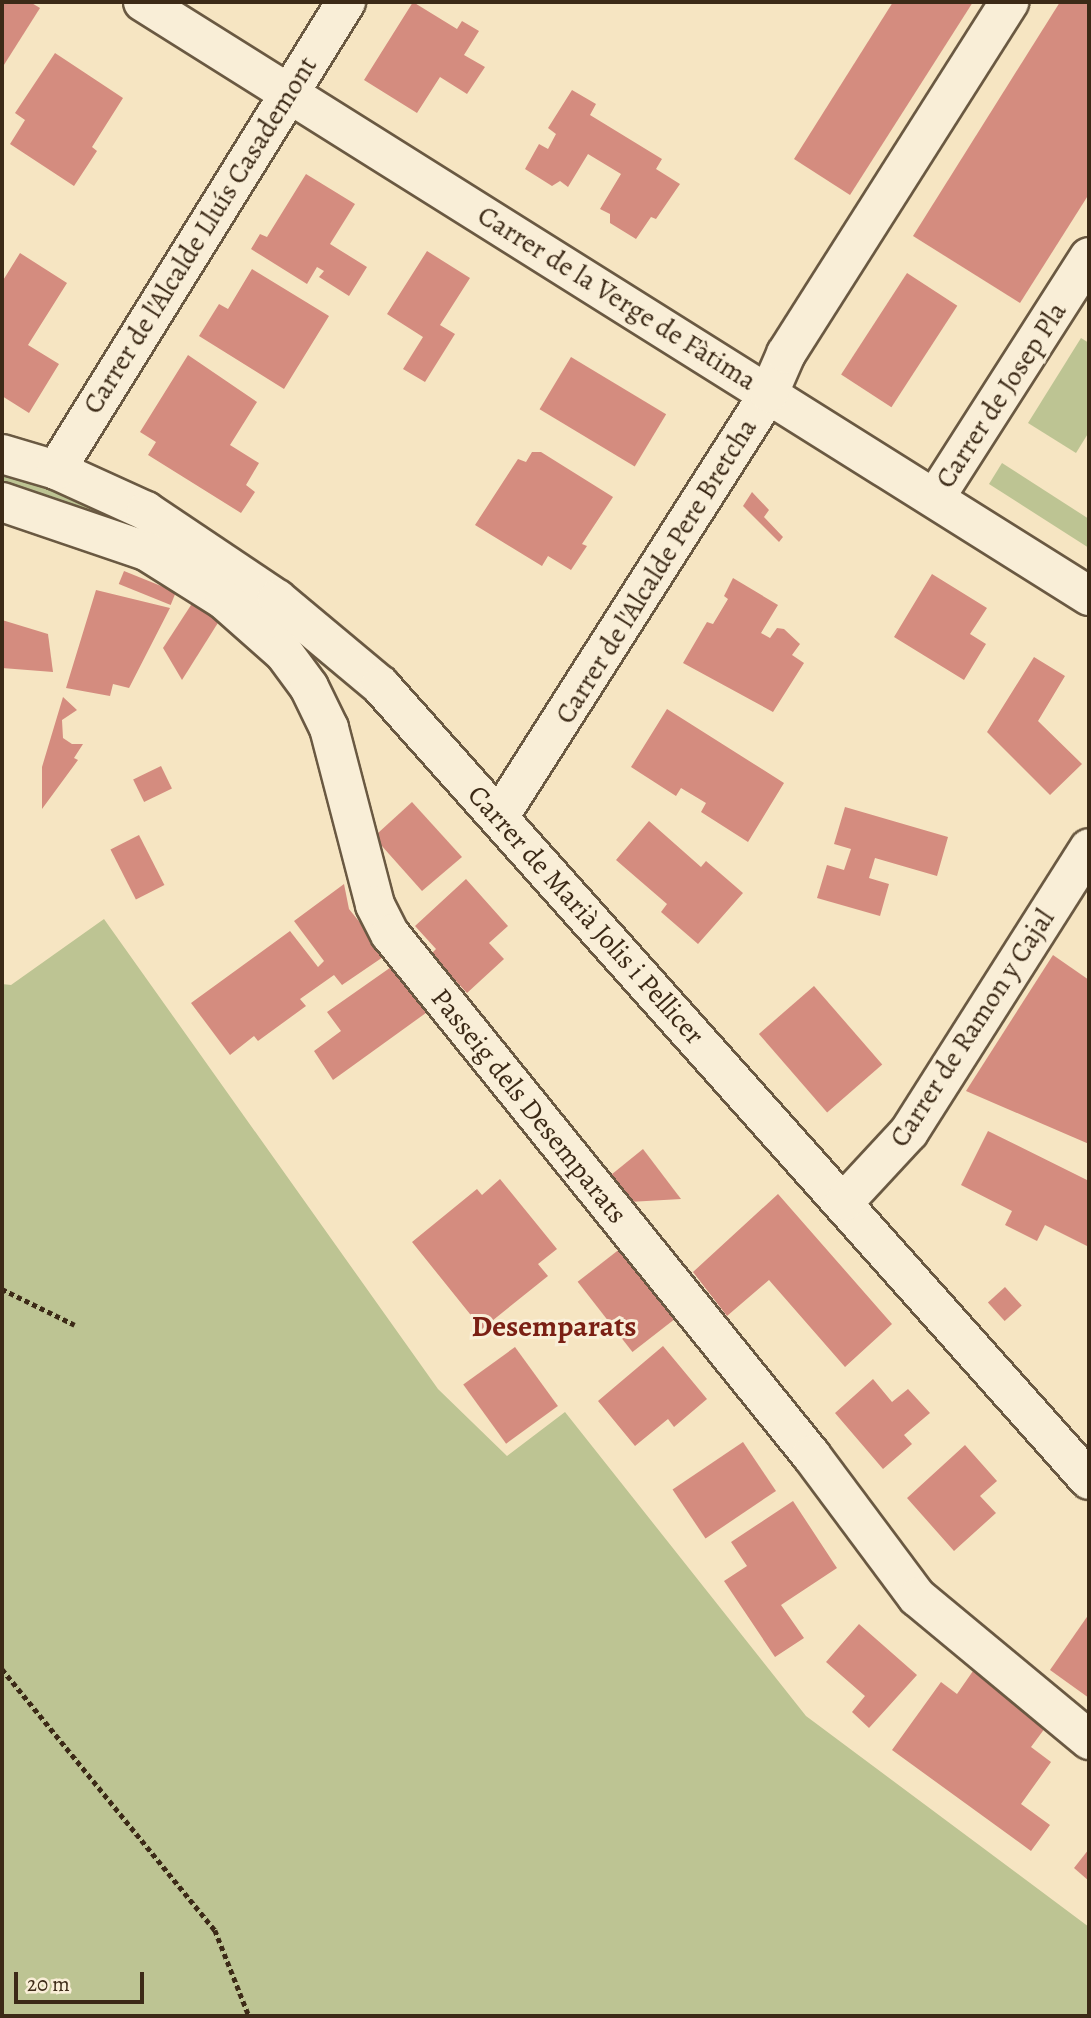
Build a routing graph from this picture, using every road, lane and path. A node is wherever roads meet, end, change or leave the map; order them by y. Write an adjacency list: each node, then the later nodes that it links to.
1 (143, 2): 4 (street, Carrer de la Verge de Fàtima)
2 (346, 2): 4 (street, Carrer de l'Alcalde Lluís Casademont)
3 (1010, 2): 6 (street, Carrer de l'Alcalde Pere Bretcha)
4 (289, 94): 6 (street, Carrer de la Verge de Fàtima); 8 (street, Carrer de l'Alcalde Lluís Casademont)
5 (1089, 257): 9 (street, Carrer de Josep Pla)
6 (769, 393): 9 (street, Carrer de la Verge de Fàtima); 12 (street, Carrer de l'Alcalde Pere Bretcha)
7 (2, 454): 8 (street, Carrer de Marià Jolis i Pellicer)
8 (56, 470): 12 (street, Carrer de Marià Jolis i Pellicer)
9 (934, 498): 11 (street, Carrer de la Verge de Fàtima)
10 (2, 502): 19 (street, Passeig dels Desemparats)
11 (1089, 596)
12 (499, 817): 14 (street, Carrer de Marià Jolis i Pellicer)
13 (1089, 848): 14 (street, Carrer de Ramon y Cajal)
14 (845, 1201): 17 (street, Carrer de Marià Jolis i Pellicer)
15 (2, 1289): 16 (path)
16 (75, 1325)
17 (1089, 1480)
18 (2, 1669): 20 (path)
19 (1089, 1740)
20 (249, 2016)

